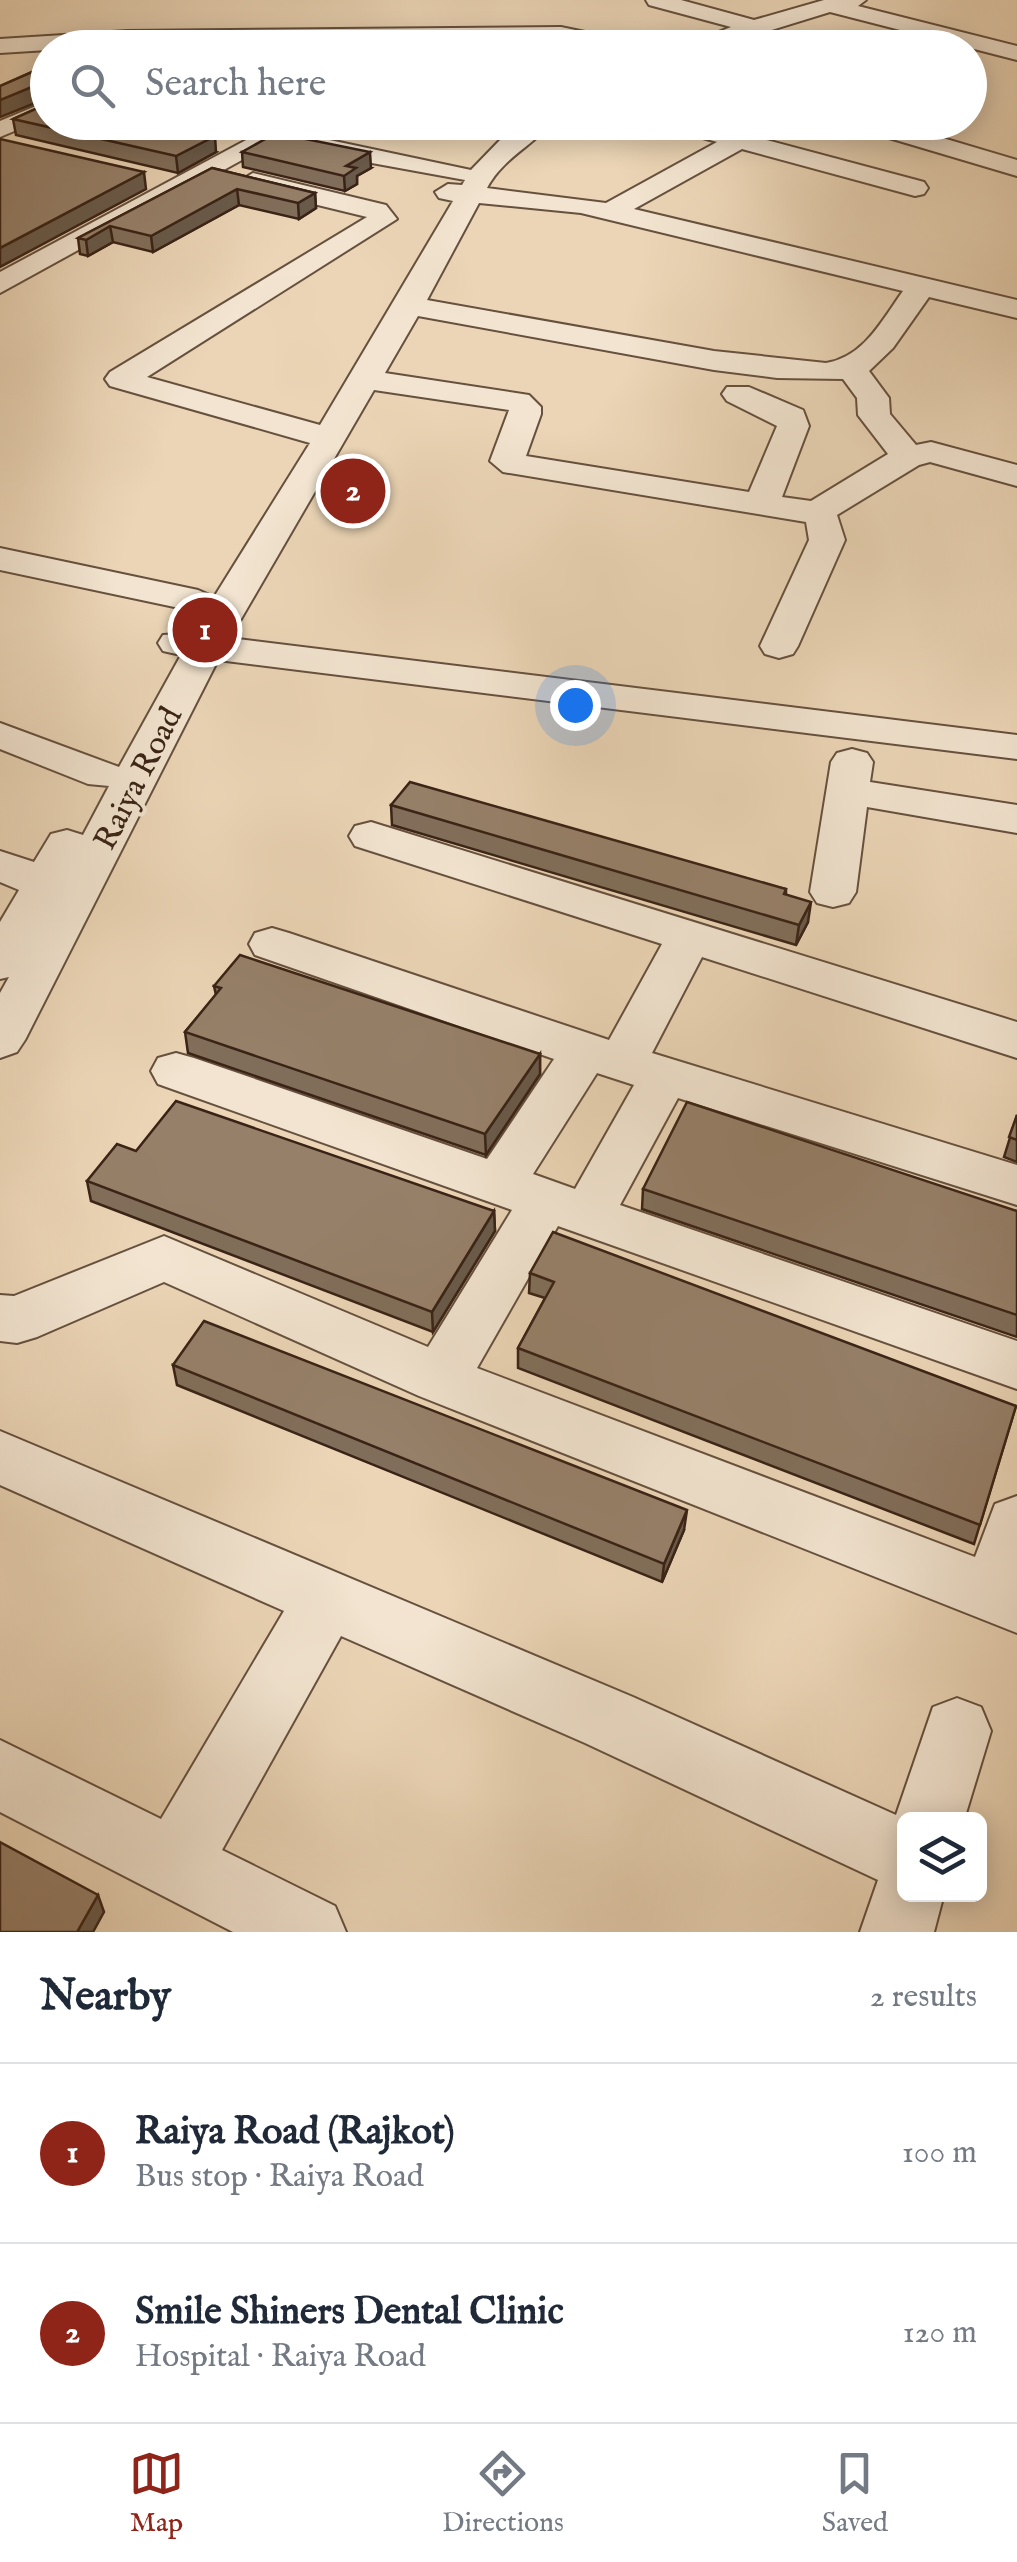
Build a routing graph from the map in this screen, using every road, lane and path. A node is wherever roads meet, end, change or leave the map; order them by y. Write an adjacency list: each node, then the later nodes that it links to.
1 (657, 0): 6 (street)
2 (769, 0): 3 (street)
3 (837, 3): 6 (street); 10 (street)
4 (570, 7): 8 (street)
5 (178, 10): 7 (street)
6 (752, 26): 9 (street)
7 (150, 30)
8 (564, 30)
9 (740, 30)
10 (935, 30)
11 (30, 44): 13 (street)
12 (987, 45): 14 (street)
13 (0, 46)
14 (1017, 54)
15 (30, 122): 16 (street)
16 (6, 140)
17 (268, 140): 25 (street)
18 (294, 140): 23 (street)
19 (491, 140): 28 (street, Raiya Road)
20 (517, 140): 28 (street, Raiya Road)
21 (737, 140): 29 (street); 31 (street)
22 (922, 140): 24 (street)
23 (407, 164): 28 (street); 30 (street)
24 (1017, 168)
25 (211, 171): 27 (street); 30 (street)
26 (146, 178): 27 (street)
27 (182, 186): 32 (street)
28 (460, 186): 31 (street); 34 (street, Raiya Road); 39 (street, Raiya Road)
29 (914, 188)
30 (338, 202): 39 (street)
31 (611, 211): 33 (street)
32 (0, 284)
33 (922, 286): 35 (street); 36 (street)
34 (409, 306): 36 (street); 37 (street, Raiya Road)
35 (1017, 309)
36 (852, 369): 40 (street)
37 (364, 379): 39 (street, Raiya Road); 42 (street)
38 (738, 394): 42 (street)
39 (315, 436): 45 (street, Raiya Road); 46 (street, Raiya Road)
40 (908, 457): 41 (street); 43 (street)
41 (1017, 476)
42 (762, 503): 43 (street)
43 (818, 512): 47 (street)
44 (0, 560): 45 (street)
45 (198, 601): 46 (street, Raiya Road)
46 (189, 645): 48 (street); 51 (street, Raiya Road); 61 (street, Raiya Road)
47 (779, 646)
48 (857, 726): 50 (street); 52 (street)
49 (0, 735): 51 (street)
50 (1017, 747)
51 (103, 775): 56 (street, Raiya Road)
52 (848, 792): 53 (street); 57 (street)
53 (1017, 819)
54 (371, 836): 58 (street)
55 (0, 865): 56 (street)
56 (46, 884): 60 (street, Raiya Road)
57 (833, 892)
58 (690, 936): 62 (street); 63 (street)
59 (272, 944): 63 (street)
60 (2, 954)
61 (0, 1040)
62 (1017, 1040)
63 (624, 1063): 65 (street); 66 (street); 66 (street)
64 (176, 1070): 66 (street)
65 (1017, 1185)
66 (544, 1200): 68 (street); 69 (street)
67 (0, 1318): 69 (street)
68 (1017, 1366)
69 (440, 1379): 73 (street)
70 (0, 1457): 72 (street)
71 (1017, 1524): 73 (street)
72 (327, 1598): 77 (street); 78 (street)
73 (1006, 1599)
74 (957, 1731): 76 (street)
75 (0, 1775): 78 (street)
76 (932, 1812)
77 (897, 1853)
78 (175, 1864): 80 (street)
79 (906, 1902): 81 (street)
80 (310, 1932)
81 (897, 1932)

